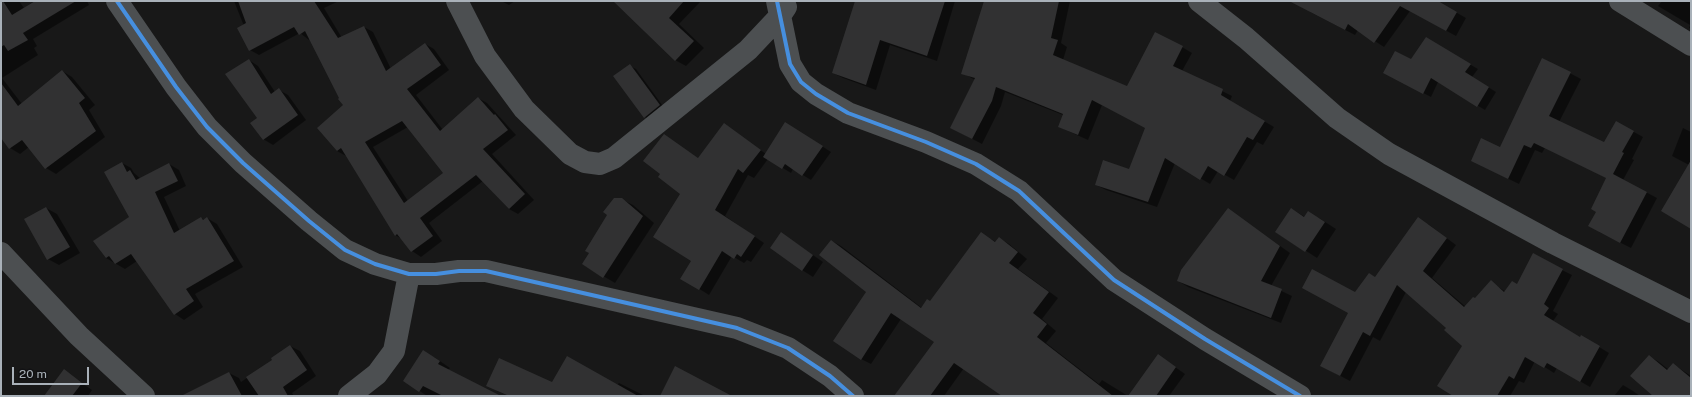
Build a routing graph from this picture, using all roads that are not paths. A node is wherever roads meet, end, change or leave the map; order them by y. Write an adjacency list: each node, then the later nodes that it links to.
1 (117, 1): 8 (street)
2 (457, 1): 5 (street)
3 (1199, 1): 9 (street)
4 (1620, 1): 6 (street)
5 (782, 6): 13 (street)
6 (1691, 45)
7 (1, 253): 10 (street)
8 (409, 274): 11 (street); 12 (street)
9 (1691, 312)
10 (144, 396)
11 (349, 396)
12 (853, 396)
13 (1300, 396)

